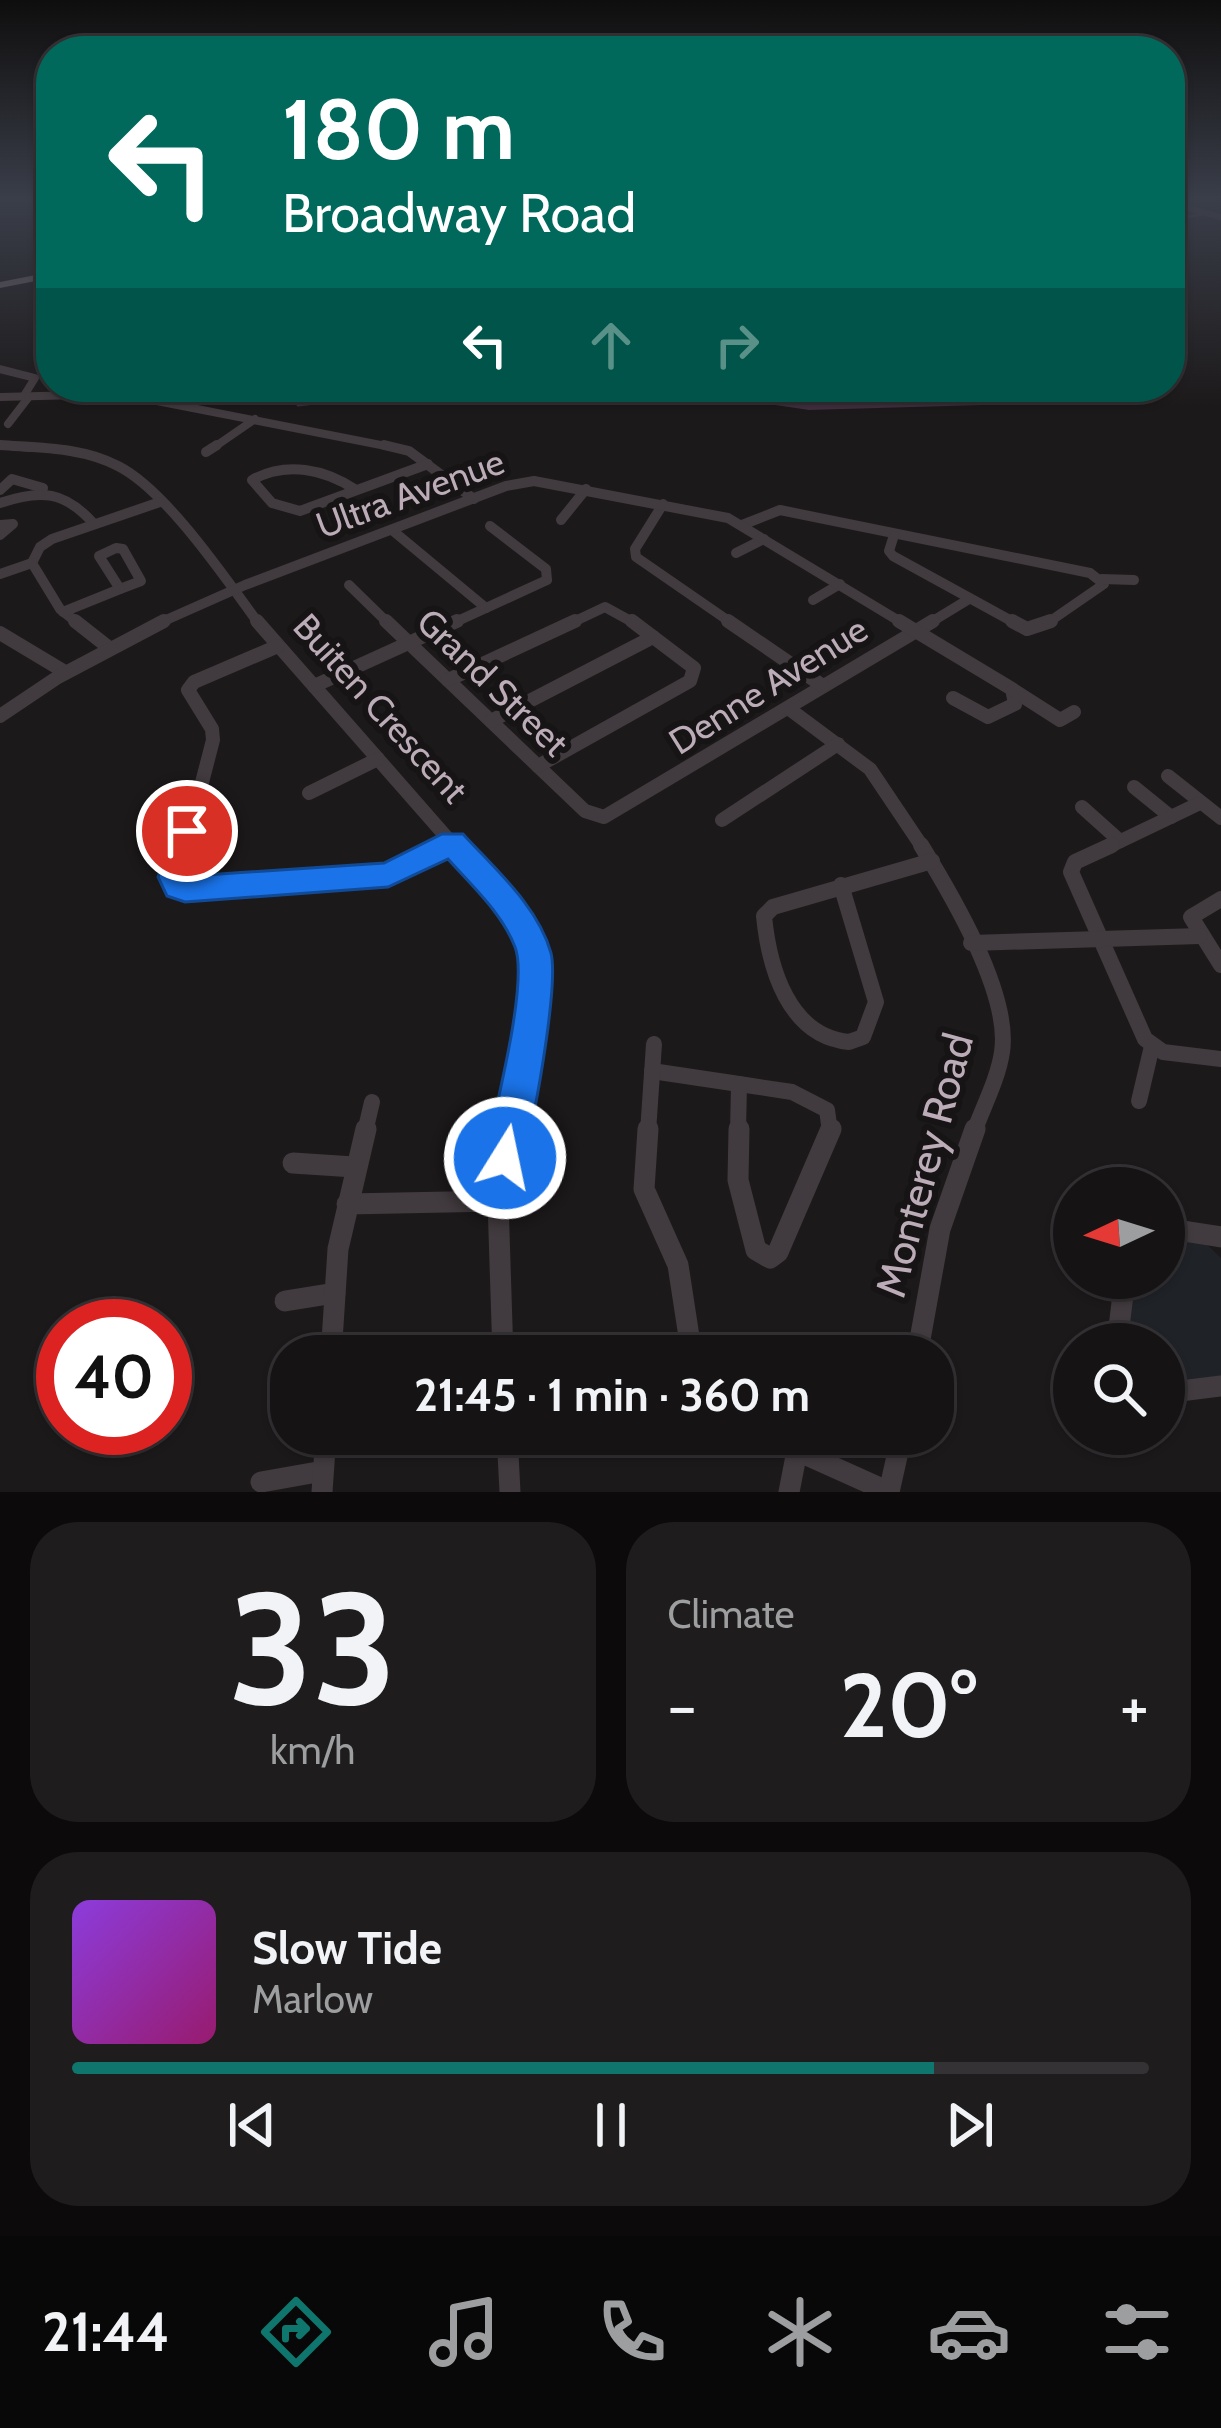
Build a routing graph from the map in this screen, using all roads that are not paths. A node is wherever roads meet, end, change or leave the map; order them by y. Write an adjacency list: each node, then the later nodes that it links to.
1 (36, 278): 2 (main road)
2 (0, 285)
3 (0, 368): 4 (street)
4 (26, 396): 5 (street); 6 (street); 9 (street)
5 (36, 396)
6 (0, 397)
7 (164, 402): 8 (street)
8 (255, 419): 11 (street); 12 (street)
9 (8, 424)
10 (0, 445): 19 (street, Buiten Crescent)
11 (206, 452)
12 (428, 464): 15 (street); 17 (street)
13 (586, 489): 17 (street, Ultra Avenue); 20 (street, Ultra Avenue); 21 (street)
14 (0, 490): 16 (street)
15 (356, 490): 15 (street)
16 (46, 491): 18 (street); 22 (street)
17 (474, 499): 26 (street, Ultra Avenue)
18 (0, 502)
19 (160, 502): 22 (street); 38 (street, Buiten Crescent)
20 (663, 504): 25 (street, Ultra Avenue); 52 (street)
21 (561, 520)
22 (94, 524): 31 (street)
23 (0, 526): 28 (street)
24 (490, 526): 41 (street)
25 (742, 526): 27 (street); 29 (street, Ultra Avenue)
26 (392, 530): 38 (street, Ultra Avenue); 41 (street)
27 (894, 535): 33 (street); 39 (street)
28 (0, 536)
29 (764, 539): 30 (street); 35 (street, Ultra Avenue)
30 (736, 554)
31 (32, 563): 32 (street); 42 (street)
32 (0, 574)
33 (1102, 579): 34 (street); 39 (street)
34 (1134, 580)
35 (840, 584): 40 (street); 43 (street, Ultra Avenue)
36 (349, 585): 46 (street, Grand Street)
37 (120, 589): 42 (street)
38 (235, 592): 47 (street, Buiten Crescent); 48 (street, Ultra Avenue)
39 (969, 598): 43 (street, Denne Avenue)
40 (813, 600)
41 (486, 608): 46 (street)
42 (63, 612): 48 (street)
43 (916, 631): 52 (street, Denne Avenue); 53 (street, Ultra Avenue)
44 (0, 633): 49 (street)
45 (653, 637): 50 (street); 58 (street); 61 (street)
46 (409, 643): 50 (street, Grand Street); 51 (street)
47 (278, 646): 51 (street, Buiten Crescent); 72 (street)
48 (108, 647): 49 (street, Ultra Avenue)
49 (64, 672): 57 (street, Ultra Avenue)
50 (448, 680): 58 (street, Grand Street)
51 (314, 686): 60 (street, Buiten Crescent)
52 (823, 686): 55 (street, Denne Avenue)
53 (1012, 689): 54 (street); 56 (street, Ultra Avenue)
54 (953, 698)
55 (788, 708): 59 (street, Monterey Road); 67 (street, Denne Avenue)
56 (1074, 712)
57 (0, 716)
58 (491, 722): 61 (street, Grand Street)
59 (838, 744): 70 (street); 73 (street, Monterey Road)
60 (378, 759): 64 (street); 72 (street, Buiten Crescent)
61 (538, 766): 67 (street, Grand Street)
62 (1168, 776): 65 (street)
63 (1134, 787): 68 (street)
64 (309, 793)
65 (1198, 804): 68 (street); 69 (street)
66 (1082, 807): 71 (street)
67 (598, 817)
68 (1171, 817): 71 (street)
69 (1221, 818)
70 (722, 820)
71 (1120, 841): 76 (street)
72 (452, 843): 89 (street, Buiten Crescent)
73 (932, 861): 74 (street); 78 (street, Monterey Road)
74 (842, 885): 74 (street)
75 (1221, 899): 77 (street)
76 (1099, 936): 77 (street); 78 (street); 81 (street)
77 (1200, 936): 79 (street)
78 (971, 943): 98 (street, Monterey Road)
79 (1221, 965)
80 (654, 1043): 83 (street)
81 (1152, 1046): 82 (street); 85 (street)
82 (1221, 1059)
83 (652, 1071): 84 (street); 97 (street)
84 (739, 1084): 84 (street)
85 (1139, 1101)
86 (372, 1102): 88 (street)
87 (293, 1163): 88 (street)
88 (354, 1168): 90 (street)
89 (498, 1201): 90 (street); 96 (street, Buiten Crescent)
90 (347, 1204): 93 (street)
91 (1185, 1231): 92 (street)
92 (1221, 1237)
93 (335, 1293): 94 (street); 95 (street)
94 (285, 1301)
95 (332, 1335)
96 (502, 1335)
97 (689, 1335)
98 (920, 1335)
99 (1221, 1386): 100 (street)
100 (1185, 1390)
101 (510, 1455): 107 (street)
102 (796, 1455): 108 (street)
103 (808, 1455): 109 (street)
104 (897, 1455): 109 (street)
105 (261, 1482): 106 (street)
106 (322, 1482)
107 (509, 1492)
108 (789, 1492)
109 (889, 1492)

